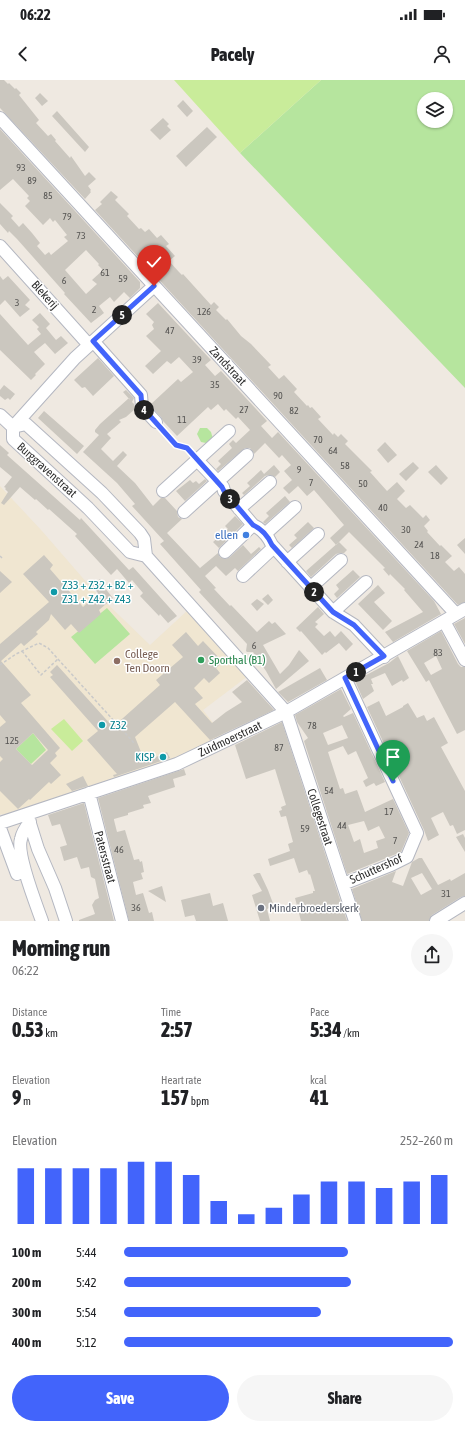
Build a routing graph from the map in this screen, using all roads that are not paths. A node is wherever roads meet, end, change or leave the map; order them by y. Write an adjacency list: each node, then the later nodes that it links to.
1 (0, 118): 3 (street, Zandstraat)
2 (0, 246): 4 (street, Blekerij)
3 (154, 286): 4 (street); 28 (street, Zandstraat)
4 (91, 343): 6 (street, Blekerij); 7 (street)
5 (0, 415): 7 (street)
6 (156, 422)
7 (13, 427): 22 (street, Burggravenstraat); 22 (street, Burggravenstraat)
8 (228, 431): 10 (street)
9 (247, 455): 11 (street)
10 (197, 460): 11 (street); 13 (street)
11 (218, 482): 15 (street); 16 (street)
12 (270, 482): 15 (street)
13 (163, 491)
14 (295, 507): 18 (street)
15 (239, 509): 17 (street)
16 (184, 512)
17 (253, 525): 18 (street); 21 (street)
18 (265, 534): 20 (street)
19 (318, 534): 24 (street)
20 (274, 547): 24 (street); 25 (street)
21 (225, 552)
22 (146, 556): 34 (street, Burggravenstraat)
23 (341, 560): 27 (street)
24 (287, 562): 27 (street)
25 (243, 576)
26 (366, 582): 29 (street)
27 (310, 588): 29 (street)
28 (460, 611): 30 (street, Zuidmoerstraat)
29 (333, 612): 31 (street)
30 (444, 622): 31 (street, Zuidmoerstraat); 32 (street)
31 (384, 656): 33 (street, Zuidmoerstraat)
32 (465, 660)
33 (345, 678): 34 (street, Zuidmoerstraat); 40 (street, Schuttershof)
34 (286, 712): 35 (street, Zuidmoerstraat); 40 (street, Collegestraat)
35 (88, 793): 36 (street, Zuidmoerstraat); 44 (street, Patersstraat)
36 (28, 818): 37 (street, Zuidmoerstraat); 42 (street); 43 (street)
37 (0, 823)
38 (0, 828): 39 (street)
39 (17, 874)
40 (342, 884): 45 (street, Collegestraat)
41 (465, 904): 46 (street)
42 (42, 921)
43 (66, 921)
44 (122, 921)
45 (355, 921)
46 (436, 921)

